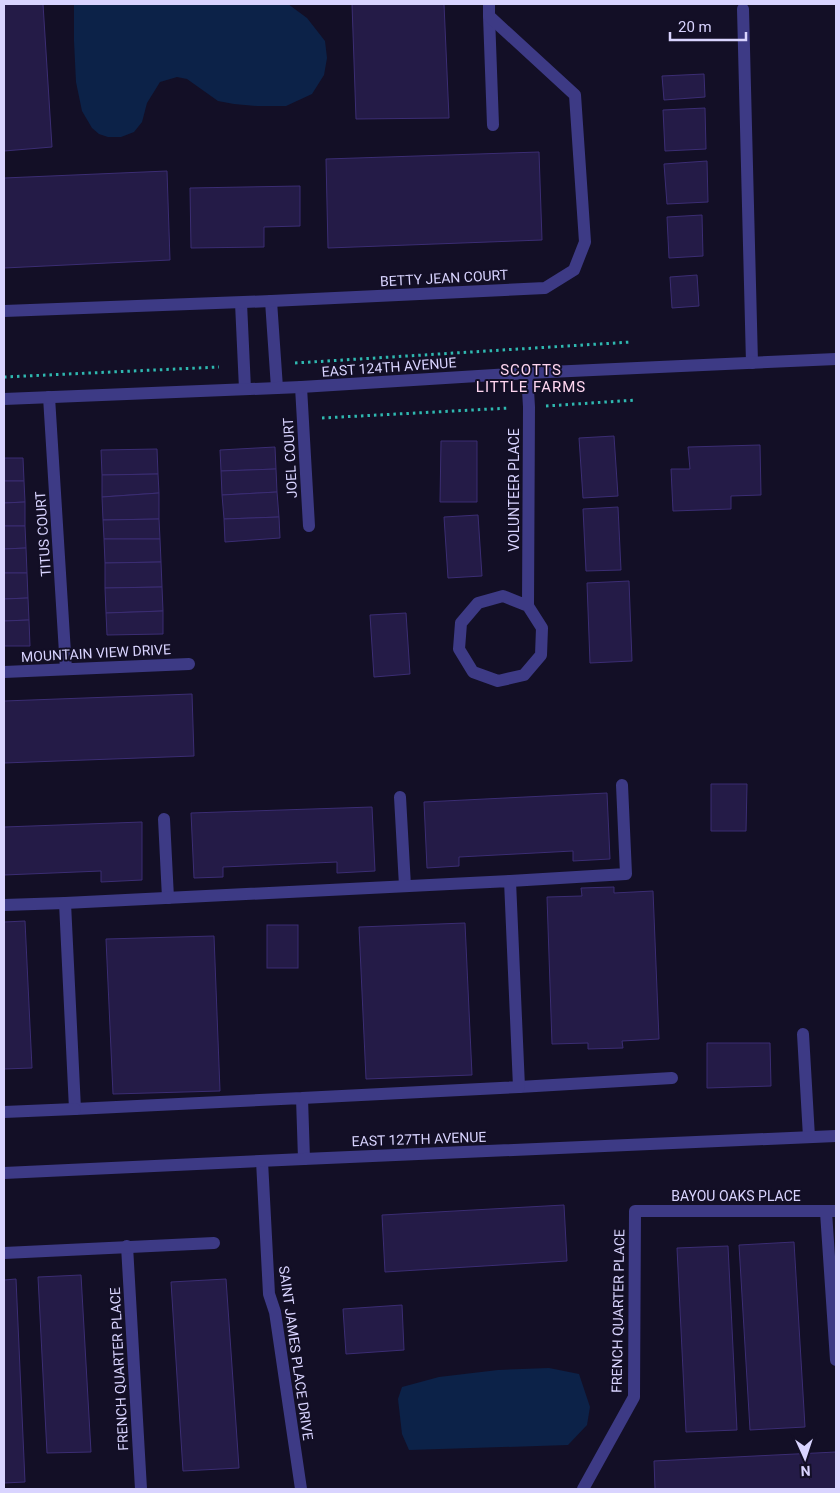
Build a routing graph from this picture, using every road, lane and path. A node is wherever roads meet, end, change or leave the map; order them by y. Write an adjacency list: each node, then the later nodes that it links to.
1 (742, 9): 10 (street)
2 (489, 10): 3 (street); 4 (street, BETTY JEAN COURT)
3 (493, 125)
4 (271, 302): 5 (street, BETTY JEAN COURT); 15 (street)
5 (241, 303): 6 (street, BETTY JEAN COURT); 16 (street)
6 (4, 311)
7 (631, 342): 9 (path)
8 (836, 359): 10 (street, EAST 124TH AVENUE)
9 (295, 363)
10 (752, 363): 12 (street, EAST 124TH AVENUE)
11 (219, 367): 13 (path)
12 (527, 373): 14 (street, EAST 124TH AVENUE); 20 (street, VOLUNTEER PLACE)
13 (4, 377)
14 (300, 387): 15 (street, EAST 124TH AVENUE); 22 (street, JOEL COURT)
15 (277, 388): 16 (street, EAST 124TH AVENUE)
16 (245, 389): 17 (street, EAST 124TH AVENUE)
17 (49, 397): 18 (street, EAST 124TH AVENUE); 25 (street, TITUS COURT)
18 (4, 399)
19 (636, 400): 20 (path)
20 (529, 407): 21 (path); 23 (street, VOLUNTEER PLACE)
21 (320, 418)
22 (308, 526)
23 (528, 606): 23 (street)
24 (189, 664): 25 (street, MOUNTAIN VIEW DRIVE)
25 (66, 669): 26 (street, MOUNTAIN VIEW DRIVE)
26 (4, 672)
27 (622, 785): 30 (street)
28 (400, 797): 31 (street)
29 (164, 819): 32 (street)
30 (510, 881): 31 (street); 37 (street)
31 (405, 886): 32 (street)
32 (168, 898): 33 (street)
33 (65, 903): 34 (street); 39 (street)
34 (4, 905)
35 (803, 1034): 42 (street)
36 (672, 1078): 37 (street)
37 (519, 1087): 38 (street)
38 (302, 1098): 39 (street); 43 (street)
39 (75, 1109): 40 (street)
40 (4, 1112)
41 (836, 1136): 42 (street, EAST 127TH AVENUE)
42 (809, 1137): 43 (street, EAST 127TH AVENUE)
43 (304, 1159): 44 (street, EAST 127TH AVENUE)
44 (262, 1161): 45 (street, EAST 127TH AVENUE); 53 (street, SAINT JAMES PLACE DRIVE)
45 (4, 1173)
46 (635, 1211): 47 (street, BAYOU OAKS PLACE); 54 (street, FRENCH QUARTER PLACE)
47 (831, 1212): 51 (street)
48 (214, 1243): 49 (street)
49 (127, 1246): 50 (street); 52 (street, FRENCH QUARTER PLACE)
50 (4, 1253)
51 (836, 1360)
52 (141, 1489)
53 (300, 1489)
54 (583, 1489)

